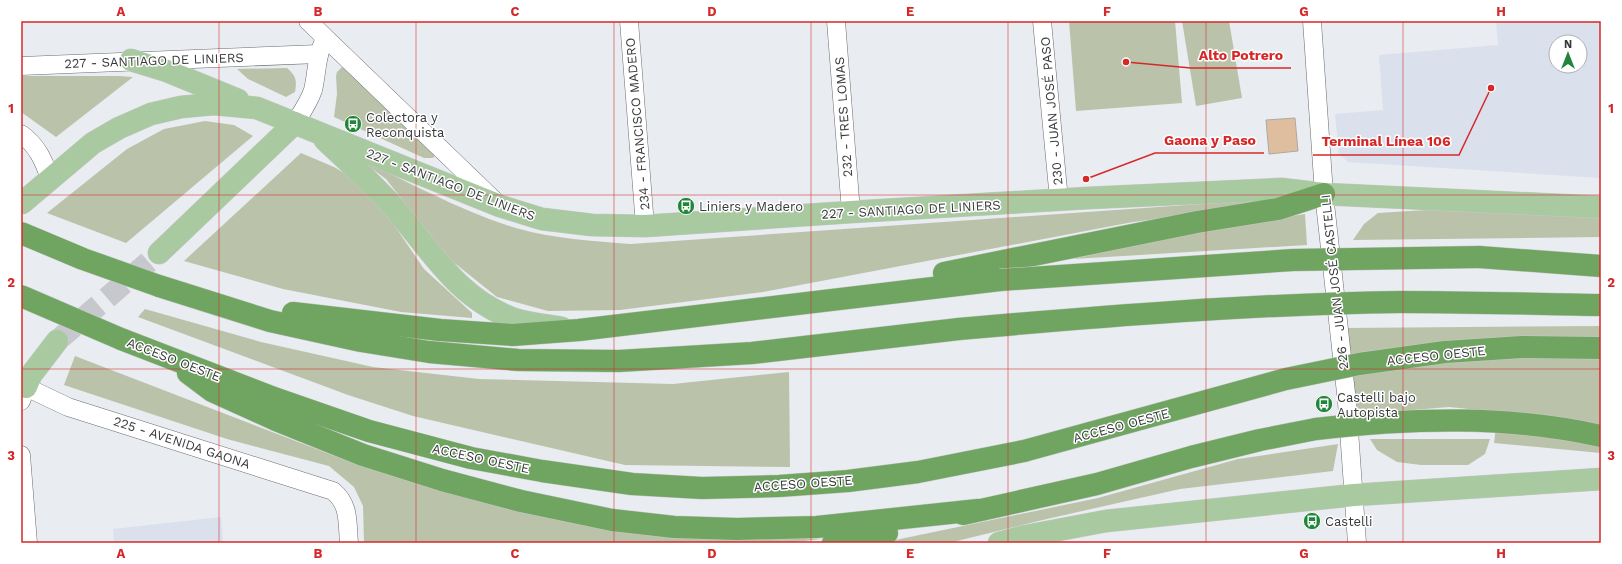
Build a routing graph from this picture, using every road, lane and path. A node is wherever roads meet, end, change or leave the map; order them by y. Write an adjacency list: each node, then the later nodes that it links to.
1 (308, 21): 6 (street)
2 (629, 21): 20 (street, 234 - FRANCISCO MADERO)
3 (836, 21): 19 (street, 232 - TRES LOMAS)
4 (1042, 21): 15 (street, 230 - JUAN JOSÉ PASO)
5 (1312, 21): 14 (street, 226 - JUAN JOSÉ CASTELLI)
6 (322, 46): 7 (street, 227 - SANTIAGO DE LINIERS); 10 (street); 17 (street)
7 (131, 60): 8 (street, 227 - SANTIAGO DE LINIERS); 9 (main road)
8 (21, 66)
9 (257, 108): 10 (main road, 227 - SANTIAGO DE LINIERS); 13 (main road, 227 - SANTIAGO DE LINIERS)
10 (295, 123): 11 (main road, 227 - SANTIAGO DE LINIERS); 23 (main road)
11 (316, 132): 17 (main road, 227 - SANTIAGO DE LINIERS); 30 (main road)
12 (21, 134): 13 (street)
13 (50, 179): 16 (main road, 227 - SANTIAGO DE LINIERS)
14 (1324, 194): 15 (main road, 227 - SANTIAGO DE LINIERS); 18 (main road, 227 - SANTIAGO DE LINIERS); 29 (highway); 38 (street, 226 - JUAN JOSÉ CASTELLI)
15 (1059, 200): 19 (main road, 227 - SANTIAGO DE LINIERS)
16 (22, 203)
17 (500, 206): 20 (main road, 227 - SANTIAGO DE LINIERS)
18 (1601, 207)
19 (851, 212): 20 (main road, 227 - SANTIAGO DE LINIERS)
20 (645, 226)
21 (21, 233): 27 (highway, bridge)
22 (1601, 251): 24 (highway)
23 (158, 253)
24 (1479, 257): 25 (highway); 29 (highway, bridge)
25 (1601, 266)
26 (21, 296): 33 (highway, ACCESO OESTE, bridge)
27 (214, 303): 28 (highway, bridge); 30 (highway)
28 (1601, 305)
29 (759, 308): 30 (highway)
30 (579, 330)
31 (57, 341): 34 (main road)
32 (1601, 348): 33 (highway, ACCESO OESTE, bridge)
33 (166, 356): 39 (highway)
34 (23, 391): 41 (street, 225 - AVENIDA GAONA)
35 (1601, 436): 39 (highway, bridge)
36 (21, 455): 40 (street)
37 (1601, 479): 38 (main road)
38 (1354, 495): 43 (main road); 44 (street, 226 - JUAN JOSÉ CASTELLI)
39 (978, 510): 42 (highway)
40 (28, 543)
41 (349, 543)
42 (833, 543)
43 (999, 543)
44 (1357, 543)

